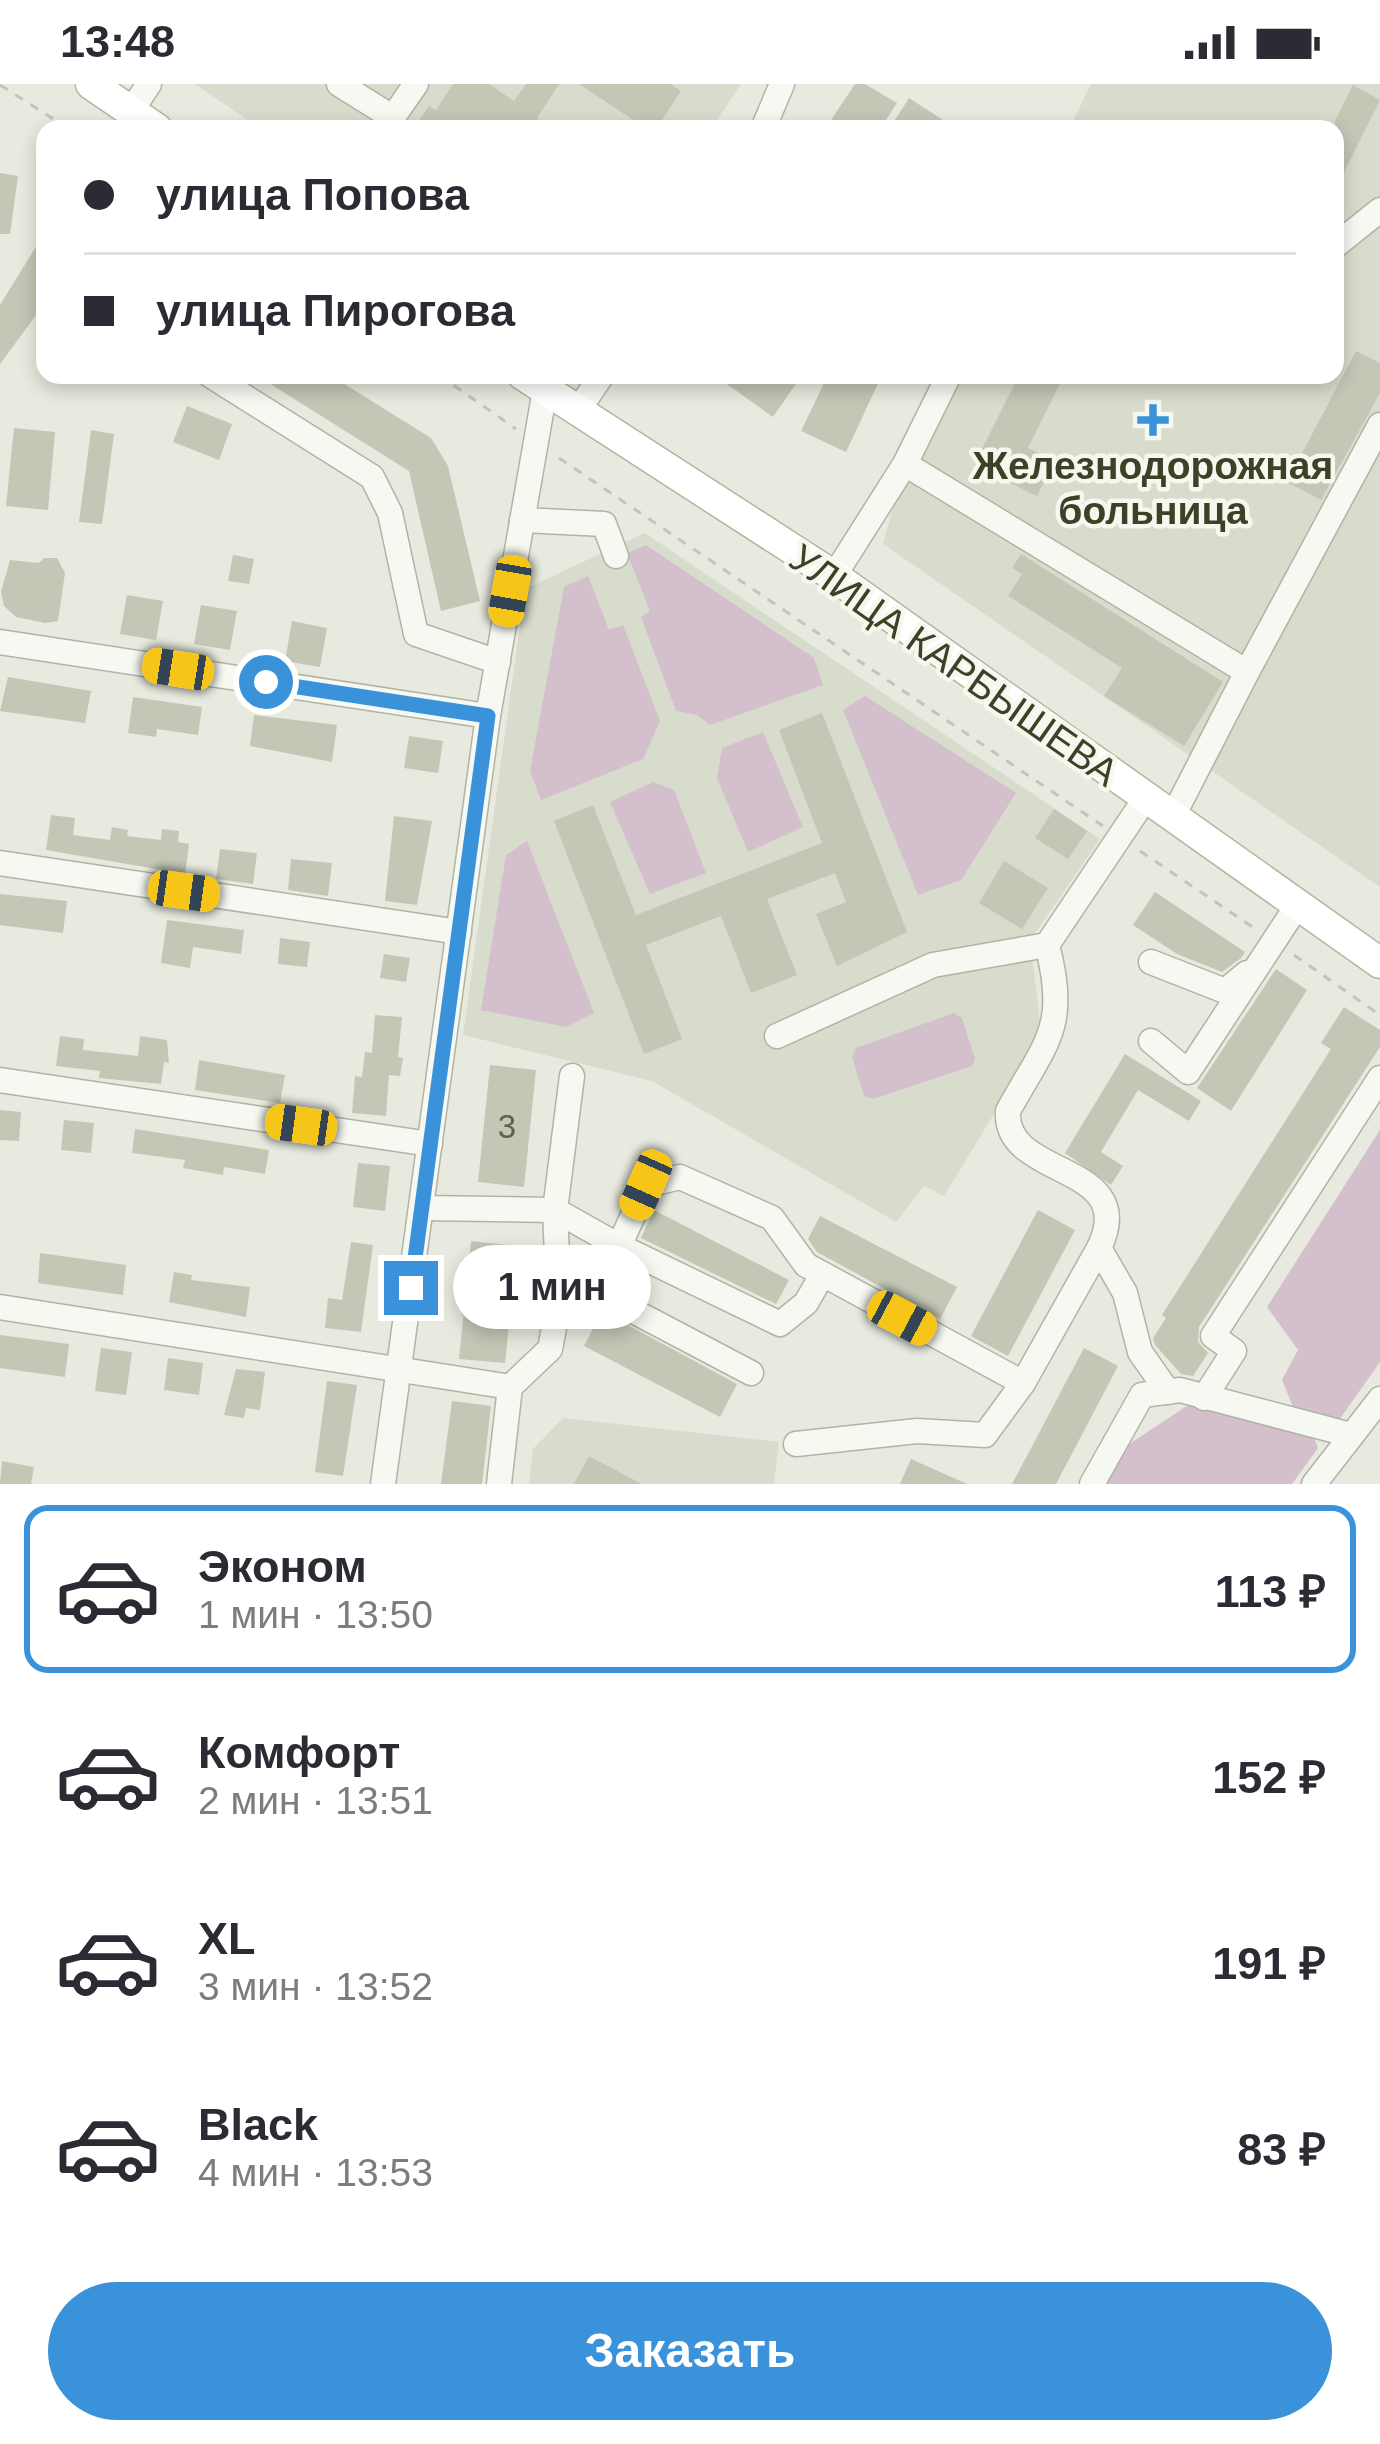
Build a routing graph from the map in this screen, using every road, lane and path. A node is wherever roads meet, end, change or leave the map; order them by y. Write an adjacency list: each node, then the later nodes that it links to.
1 (91, 84): 7 (main road)
2 (149, 84): 7 (street)
3 (339, 84): 10 (street)
4 (416, 84): 11 (street)
5 (782, 84): 12 (street)
6 (0, 85): 8 (path)
7 (131, 111): 9 (main road)
8 (55, 120)
9 (144, 120)
10 (385, 120)
11 (391, 120)
12 (767, 120)
13 (1380, 210): 14 (street)
14 (1344, 239)
15 (224, 384): 29 (street)
16 (452, 384): 23 (path)
17 (534, 384): 23 (street)
18 (537, 384): 21 (main road, УЛИЦА КАРБЫШЕВА)
19 (596, 384): 21 (street)
20 (945, 384): 24 (street)
21 (577, 412): 27 (main road, УЛИЦА КАРБЫШЕВА)
22 (1380, 425): 30 (street)
23 (535, 441): 25 (street); 34 (path)
24 (905, 464): 27 (street); 30 (street)
25 (522, 520): 26 (street); 29 (street)
26 (616, 556)
27 (834, 576): 32 (main road, УЛИЦА КАРБЫШЕВА)
28 (0, 642): 31 (street)
29 (498, 662): 31 (street)
30 (1247, 672): 33 (street)
31 (488, 716): 37 (street)
32 (1145, 799): 33 (main road, УЛИЦА КАРБЫШЕВА); 34 (street)
33 (1172, 818): 36 (main road, УЛИЦА КАРБЫШЕВА)
34 (1120, 837): 38 (path); 39 (street)
35 (0, 863): 37 (street)
36 (1297, 906): 38 (street); 41 (main road, УЛИЦА КАРБЫШЕВА)
37 (459, 932): 49 (street)
38 (1274, 941): 42 (street); 43 (path)
39 (1047, 945): 44 (street); 53 (street)
40 (1151, 962): 42 (street)
41 (1380, 963)
42 (1258, 964): 45 (street)
43 (1380, 1015)
44 (777, 1036)
45 (1151, 1041)
46 (572, 1076): 51 (street)
47 (1380, 1078): 61 (street)
48 (0, 1080): 49 (street)
49 (430, 1144): 50 (street)
50 (422, 1208): 51 (street); 56 (street)
51 (555, 1210): 52 (street); 59 (street)
52 (619, 1246): 54 (street); 54 (street); 57 (street)
53 (1099, 1248): 58 (street); 60 (street)
54 (822, 1275): 58 (street)
55 (0, 1307): 56 (street)
56 (400, 1367): 59 (street); 65 (street)
57 (751, 1373)
58 (1023, 1383): 64 (street)
59 (510, 1387): 66 (street)
60 (1168, 1392): 61 (street); 67 (street)
61 (1204, 1398): 63 (street)
62 (1380, 1400): 63 (street)
63 (1351, 1435): 68 (street)
64 (796, 1444)
65 (383, 1484)
66 (499, 1484)
67 (1092, 1484)
68 (1314, 1484)

